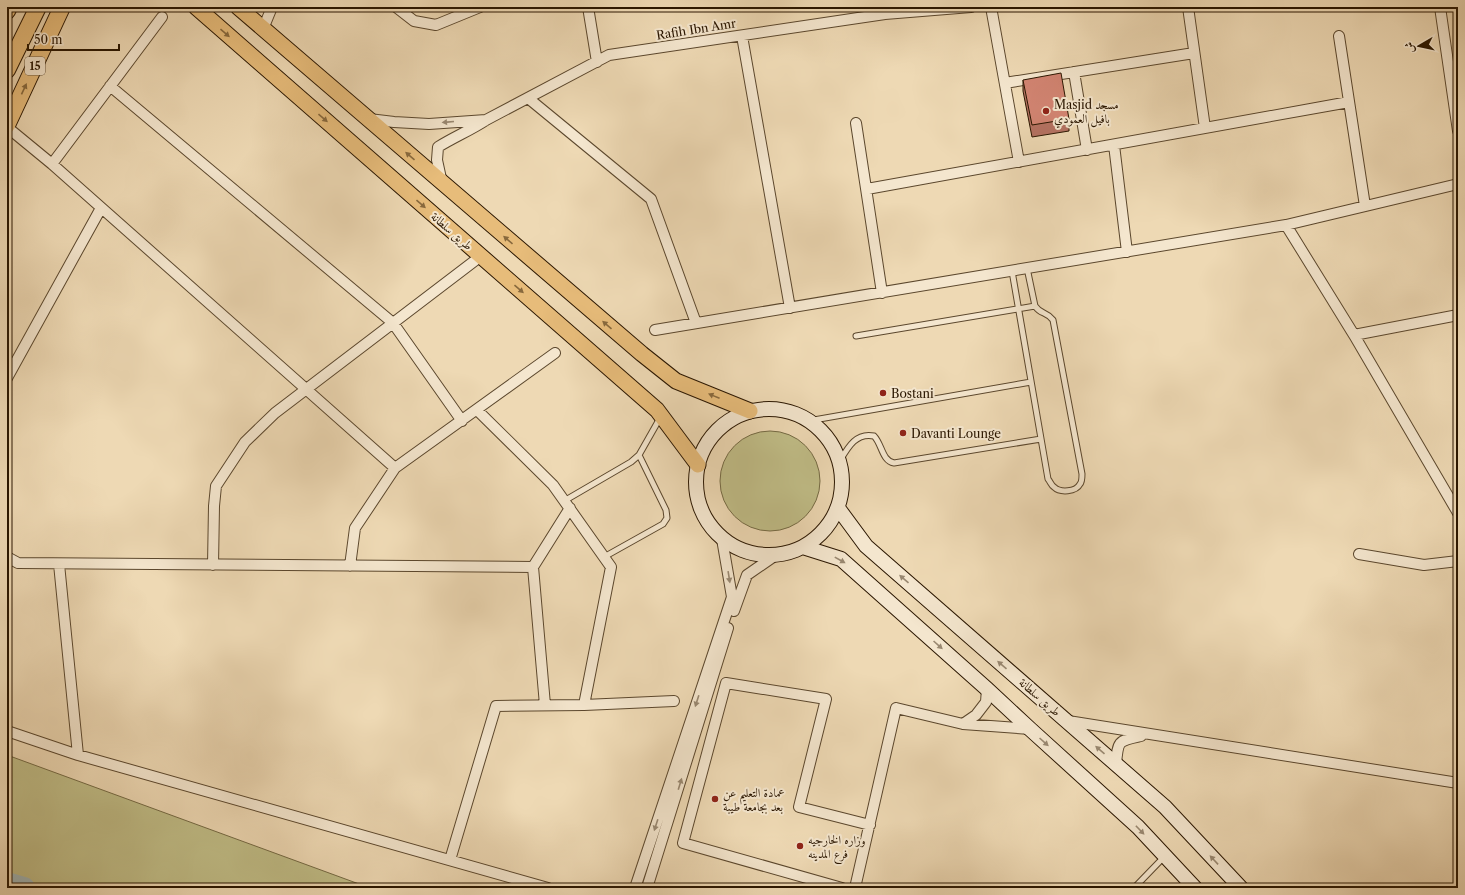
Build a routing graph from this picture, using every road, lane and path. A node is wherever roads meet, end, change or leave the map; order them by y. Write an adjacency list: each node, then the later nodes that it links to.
1 (9, 7): 15 (highway)
2 (38, 7): 22 (highway)
3 (62, 7): 31 (highway, 15, one-way to 3)
4 (196, 7): 45 (main road, طريق سلطانة, one-way to 45)
5 (238, 7): 17 (main road)
6 (272, 7): 17 (street)
7 (396, 7): 8 (street)
8 (480, 7)
9 (588, 7): 21 (street)
10 (971, 7): 14 (street, Rafih Ibn Amr)
11 (991, 7): 24 (street)
12 (1188, 7): 20 (street)
13 (1440, 7): 33 (street)
14 (884, 10): 18 (street, Rafih Ibn Amr)
15 (7, 11)
16 (162, 17): 25 (street)
17 (263, 29): 28 (main road)
18 (742, 36): 21 (street, Rafih Ibn Amr); 50 (street)
19 (1339, 36): 27 (street)
20 (1194, 53): 23 (street); 32 (street)
21 (597, 62): 26 (street, Rafih Ibn Amr)
22 (7, 70)
23 (1074, 72): 24 (street); 35 (street)
24 (1005, 83): 36 (street)
25 (110, 86): 37 (street); 53 (street)
26 (528, 98): 29 (street, Rafih Ibn Amr); 54 (street)
27 (1349, 102): 32 (street); 41 (street)
28 (366, 118): 29 (street, one-way to 28); 38 (main road, one-way to 28)
29 (486, 120): 38 (street, Rafih Ibn Amr)
30 (856, 123): 40 (street)
31 (7, 126): 37 (street)
32 (1205, 128): 34 (street)
33 (1458, 131)
34 (1114, 145): 35 (street); 44 (street)
35 (1087, 150): 36 (street)
36 (1019, 162): 40 (street)
37 (52, 164): 42 (street)
38 (442, 183): 63 (main road, one-way to 38)
39 (1458, 184): 41 (street)
40 (867, 189): 48 (street)
41 (1365, 206): 43 (street)
42 (101, 208): 59 (street); 61 (street)
43 (1286, 225): 44 (street); 56 (street)
44 (1127, 252): 46 (street)
45 (481, 256): 53 (street); 64 (main road, طريق سلطانة, one-way to 64)
46 (1027, 268): 47 (street); 49 (lane)
47 (1012, 271): 48 (street); 51 (lane)
48 (882, 292): 50 (street)
49 (1035, 306): 51 (lane); 67 (lane)
50 (790, 308): 54 (street)
51 (1019, 309): 57 (lane); 60 (lane)
52 (1458, 315): 56 (street)
53 (392, 323): 61 (street); 65 (street)
54 (696, 323): 55 (street)
55 (655, 330)
56 (1354, 335): 74 (street)
57 (856, 336)
58 (555, 353): 62 (street)
59 (7, 378)
60 (1032, 382): 66 (lane); 67 (lane)
61 (306, 389): 71 (street); 83 (street)
62 (477, 410): 65 (street); 72 (street)
63 (750, 411): 66 (main road); 70 (main road)
64 (661, 416): 68 (lane); 70 (main road, طريق سلطانة)
65 (462, 420): 71 (street)
66 (808, 421): 69 (main road)
67 (1041, 439): 69 (lane)
68 (639, 455): 72 (lane); 80 (lane)
69 (838, 464): 73 (main road)
70 (698, 465): 75 (main road)
71 (395, 468): 84 (street)
72 (567, 505): 80 (street); 85 (street)
73 (838, 508): 76 (main road); 90 (main road, طريق سلطانة, one-way to 73)
74 (1458, 513)
75 (722, 539): 78 (main road); 102 (street, one-way to 102)
76 (803, 547): 78 (main road); 86 (main road, one-way to 86)
77 (1359, 554): 81 (street)
78 (776, 555): 103 (street, one-way to 78)
79 (7, 557): 82 (street)
80 (604, 557): 89 (street)
81 (1458, 561)
82 (59, 564): 83 (street); 95 (street)
83 (213, 565): 84 (street)
84 (350, 566): 85 (street)
85 (533, 567): 88 (street)
86 (987, 689): 91 (street); 92 (main road)
87 (674, 701): 89 (street)
88 (545, 705): 89 (street); 100 (street)
89 (584, 705)
90 (1068, 722): 94 (street); 96 (main road, طريق سلطانة, one-way to 90)
91 (963, 724): 92 (street); 98 (street)
92 (1030, 729): 99 (main road, one-way to 99)
93 (7, 731): 95 (street)
94 (1146, 734): 96 (street); 97 (street)
95 (78, 756): 100 (street)
96 (1116, 764): 108 (main road, طريق سلطانة, one-way to 96)
97 (1458, 783)
98 (870, 825): 104 (street); 105 (street)
99 (1165, 856): 106 (lane); 107 (main road)
100 (450, 860): 101 (street)
101 (548, 888)
102 (635, 888)
103 (647, 888)
104 (842, 888)
105 (856, 888)
106 (1134, 888)
107 (1195, 888)
108 (1241, 888)

